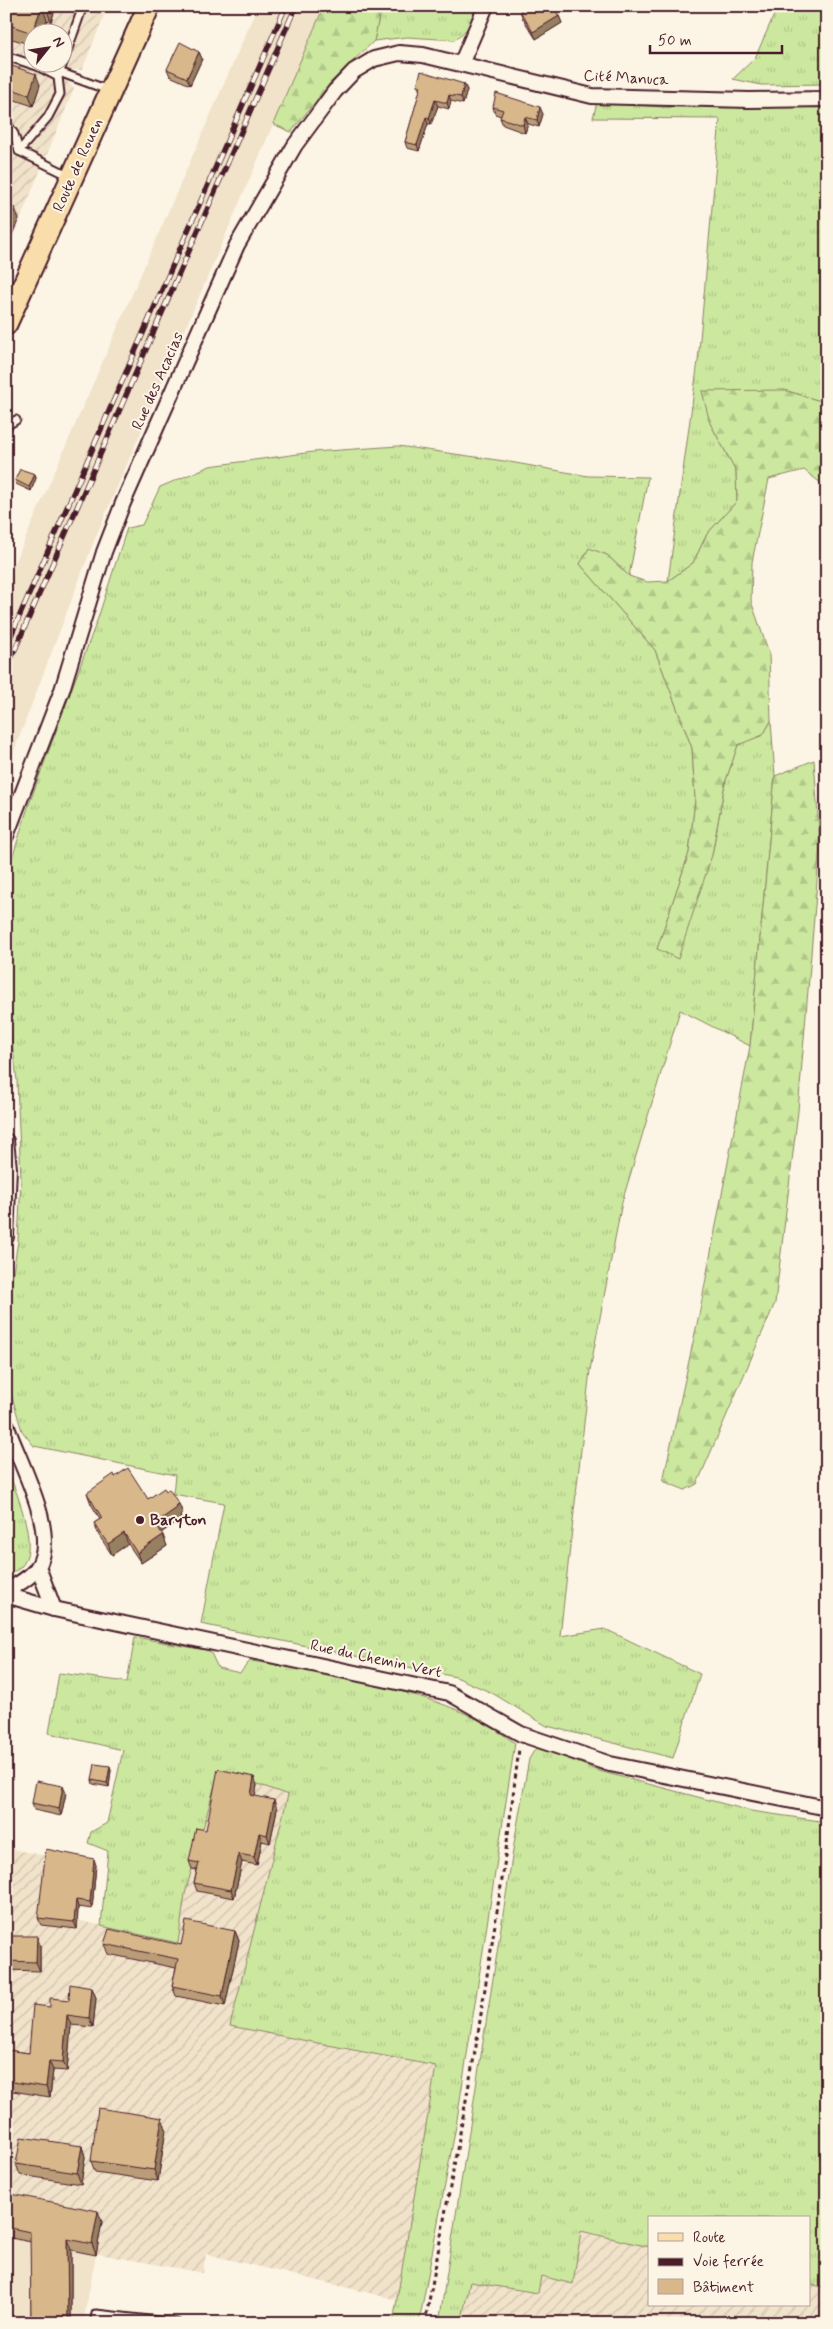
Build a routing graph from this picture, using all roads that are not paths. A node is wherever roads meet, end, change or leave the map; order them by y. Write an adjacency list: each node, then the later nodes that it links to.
1 (82, 6): 6 (lane)
2 (149, 6): 7 (main road, Route de Rouen)
3 (486, 6): 5 (street)
4 (6, 56): 6 (lane)
5 (461, 64): 8 (street, Cité Manuca); 15 (street, Rue des Acacias)
6 (58, 75): 7 (lane); 10 (lane)
7 (111, 91): 11 (main road, Route de Rouen)
8 (827, 98)
9 (6, 122): 10 (lane)
10 (19, 151): 11 (lane)
11 (72, 178): 12 (main road, Route de Rouen)
12 (6, 324)
13 (16, 420): 14 (lane)
14 (6, 426)
15 (6, 836)
16 (6, 1141): 17 (street)
17 (6, 1237)
18 (6, 1424): 19 (street)
19 (38, 1567): 20 (street); 22 (street)
20 (6, 1591)
21 (6, 1595): 22 (street, Rue du Chemin Vert)
22 (54, 1609): 23 (street, Rue du Chemin Vert)
23 (827, 1808)
24 (94, 2323): 25 (lane)
25 (177, 2323)

